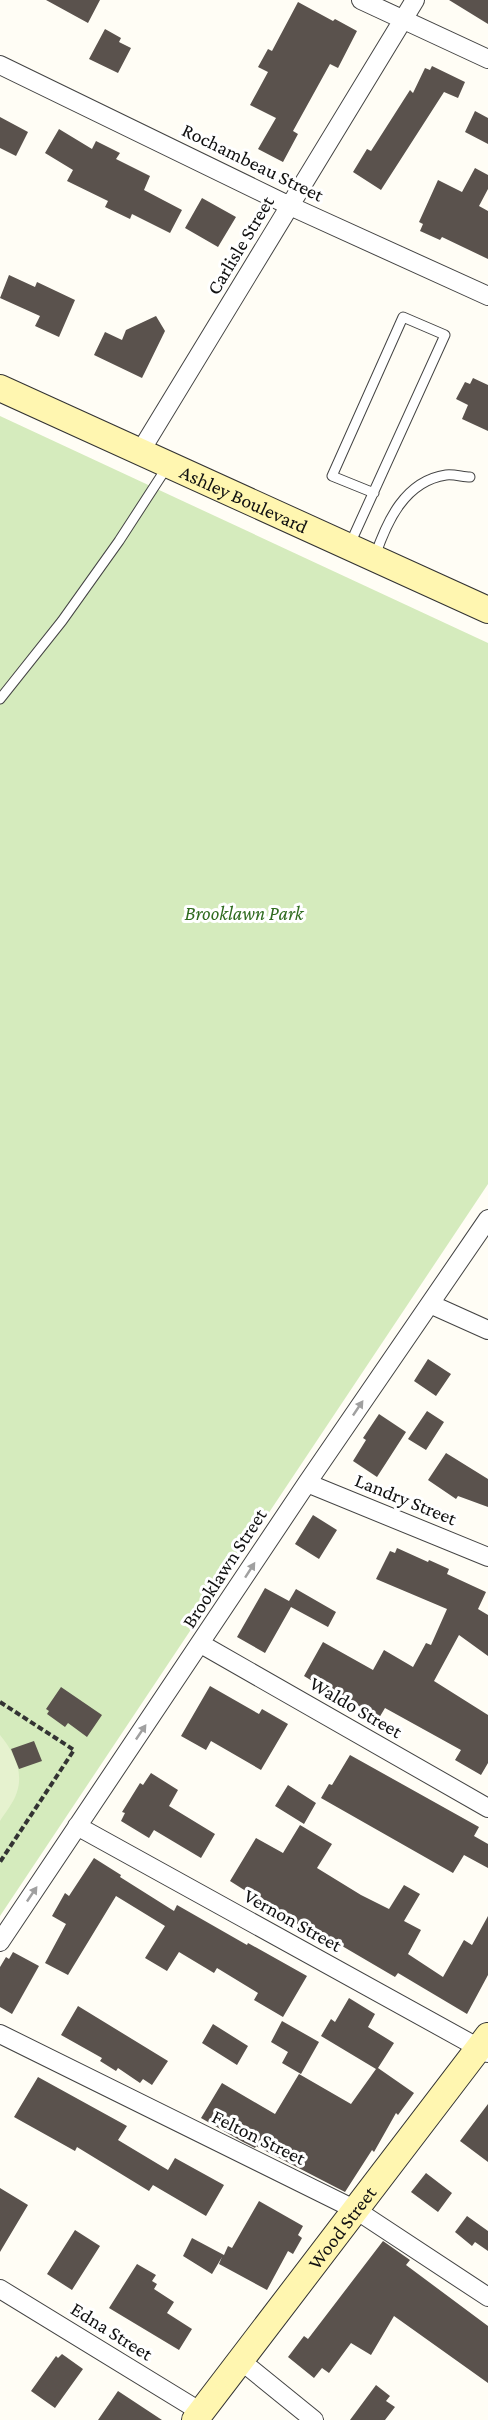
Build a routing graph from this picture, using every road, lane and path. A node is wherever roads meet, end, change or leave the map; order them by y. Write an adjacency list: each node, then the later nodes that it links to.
1 (361, 0): 3 (street)
2 (415, 0): 3 (street, Carlisle Street)
3 (403, 20): 4 (street); 6 (street, Carlisle Street)
4 (488, 59)
5 (0, 65): 6 (street, Rochambeau Street)
6 (290, 206): 7 (street, Rochambeau Street); 9 (street, Carlisle Street)
7 (488, 296)
8 (0, 388): 9 (main road, Ashley Boulevard)
9 (140, 452): 10 (main road, Ashley Boulevard)
10 (169, 465): 13 (main road, Ashley Boulevard); 16 (lane)
11 (470, 477): 14 (lane)
12 (374, 493): 12 (lane); 13 (lane)
13 (349, 547): 14 (main road, Ashley Boulevard)
14 (374, 558): 15 (main road, Ashley Boulevard)
15 (488, 610)
16 (0, 699)
17 (488, 1219): 18 (street, Brooklawn Street)
18 (430, 1304): 19 (street); 20 (street, Brooklawn Street, one-way to 18)
19 (488, 1330)
20 (307, 1483): 21 (street, Landry Street); 22 (street, Brooklawn Street, one-way to 20)
21 (488, 1557)
22 (201, 1644): 24 (street, Waldo Street); 25 (street, Brooklawn Street, one-way to 22)
23 (0, 1702): 26 (path)
24 (488, 1808)
25 (77, 1826): 27 (street, Brooklawn Street, one-way to 25); 29 (street, Vernon Street)
26 (0, 1862)
27 (0, 1942)
28 (0, 2034): 30 (street, Felton Street)
29 (485, 2045): 30 (main road, Wood Street)
30 (356, 2210): 32 (street, Felton Street); 33 (main road, Wood Street)
31 (0, 2289): 34 (street, Edna Street)
32 (488, 2297)
33 (240, 2360): 34 (main road, Wood Street); 35 (street)
34 (198, 2416)
35 (314, 2420)

